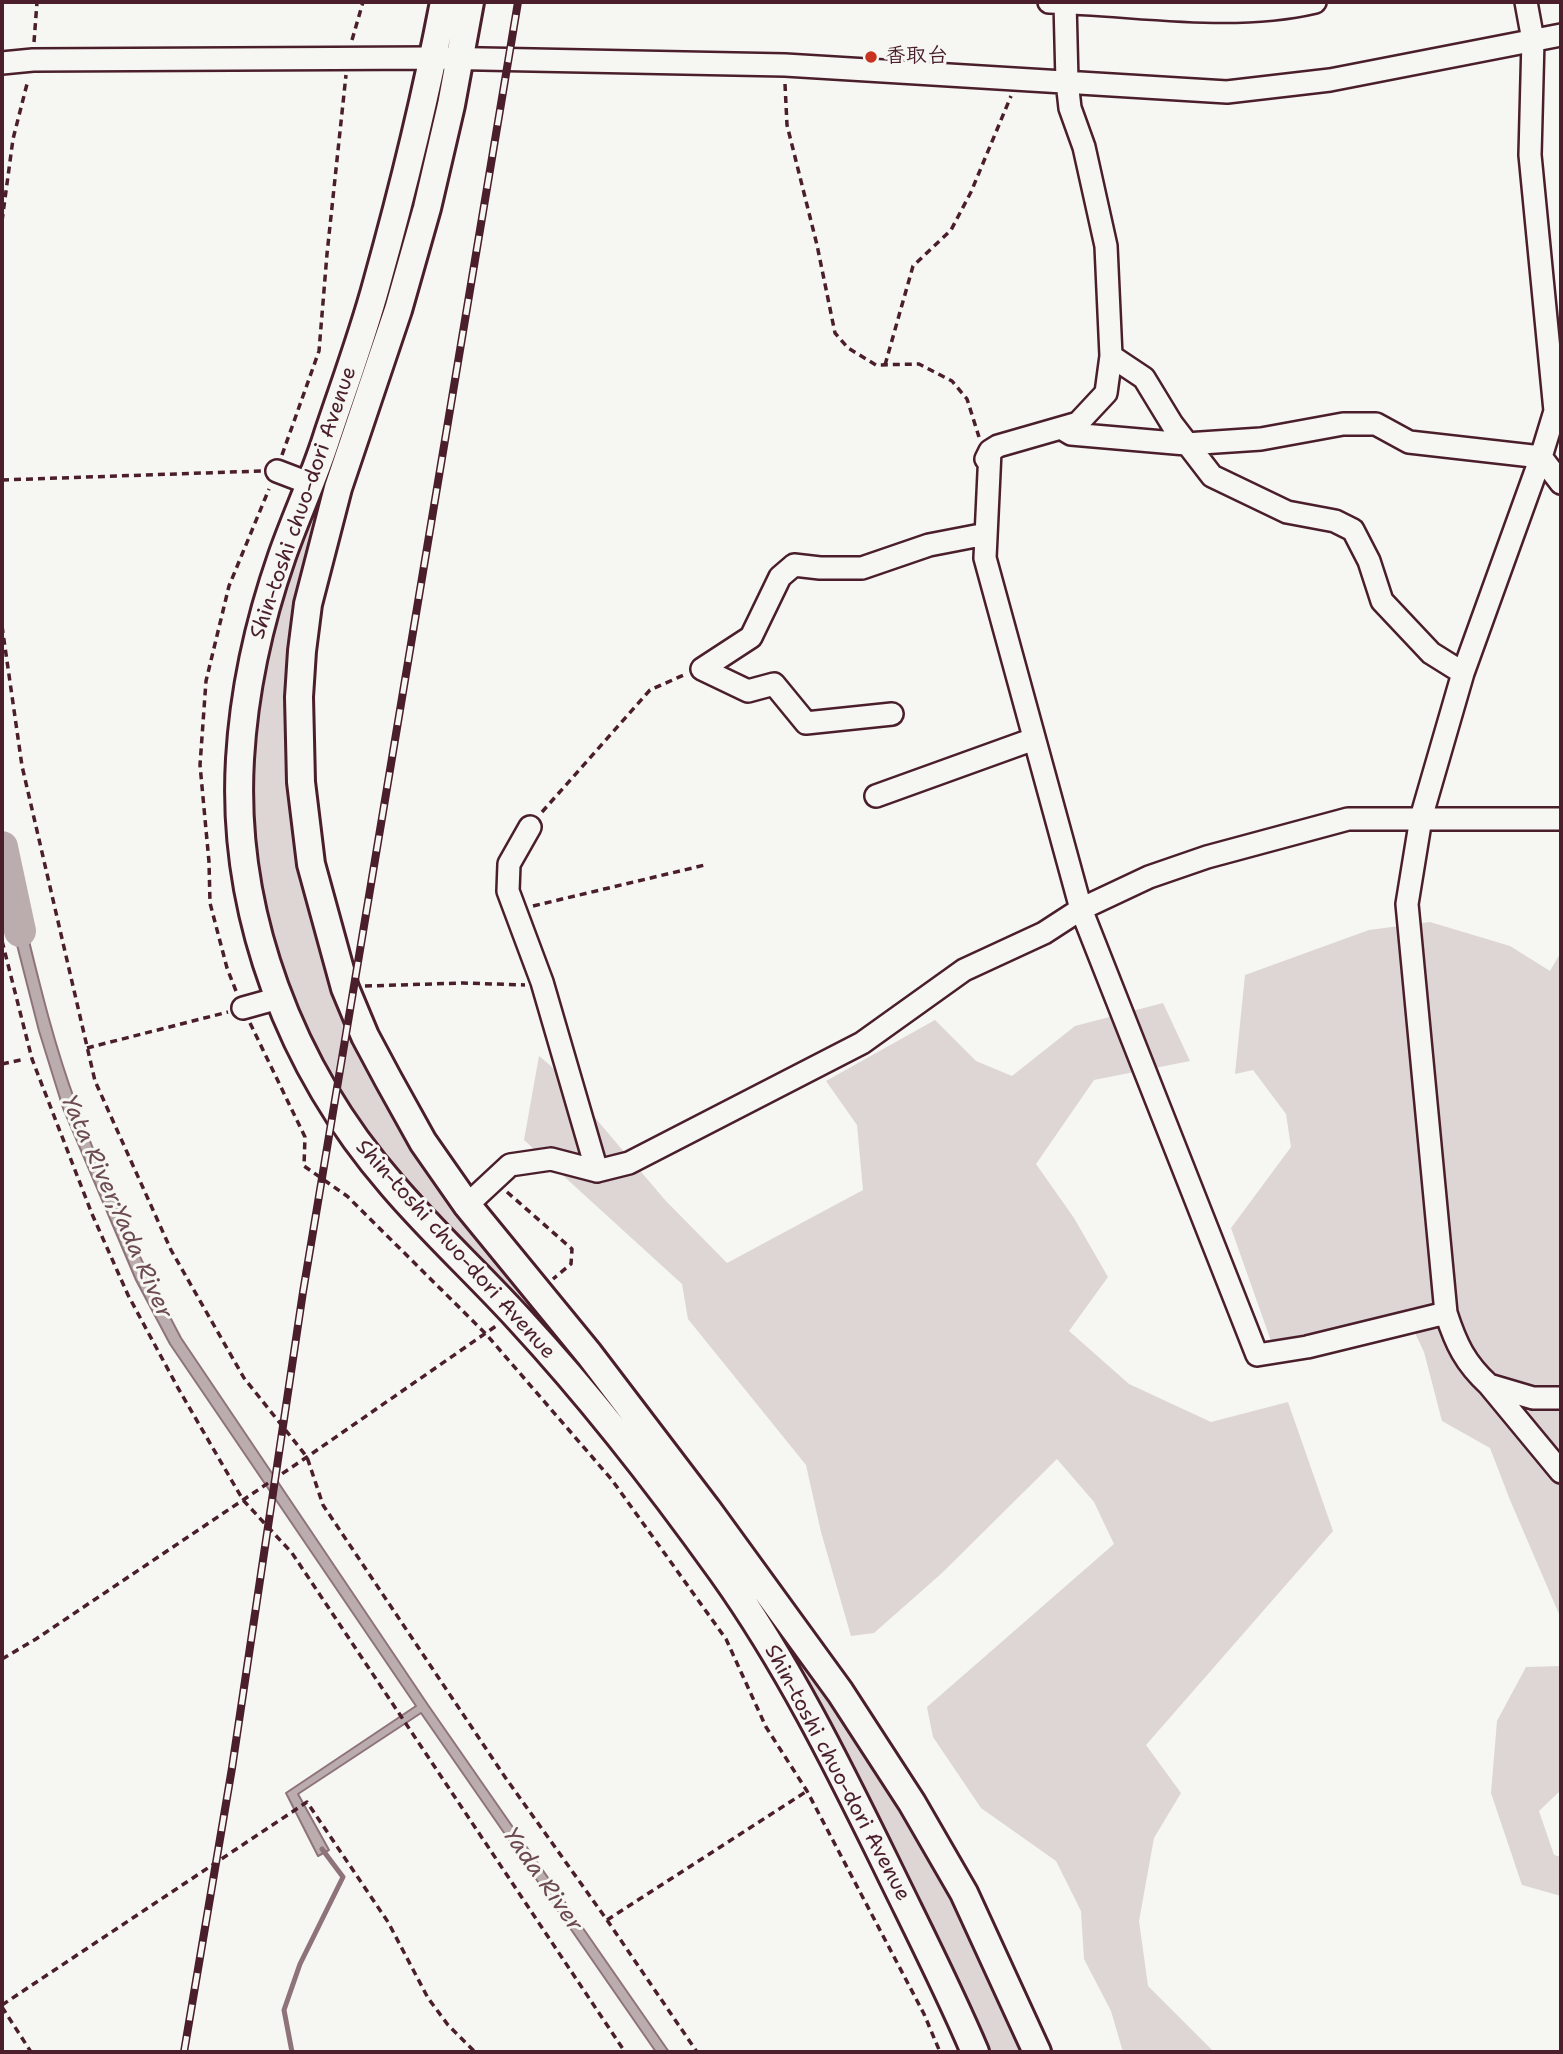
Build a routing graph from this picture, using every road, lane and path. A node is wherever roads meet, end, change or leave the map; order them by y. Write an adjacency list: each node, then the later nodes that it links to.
1 (37, 2): 15 (path)
2 (363, 2): 12 (path)
3 (444, 2): 13 (main road, Shin-toshi chuo-dori Avenue)
4 (470, 2): 14 (main road, Shin-toshi chuo-dori Avenue)
5 (1049, 2): 6 (street)
6 (1065, 2): 9 (street); 19 (street)
7 (1316, 2): 9 (street)
8 (1526, 2): 11 (street)
9 (1200, 6)
10 (1561, 35): 11 (street)
11 (1532, 40): 19 (street); 23 (street)
12 (348, 57): 13 (street); 15 (street); 28 (path)
13 (432, 58): 14 (street); 31 (main road, Shin-toshi chuo-dori Avenue)
14 (459, 58): 17 (street); 47 (main road, Shin-toshi chuo-dori Avenue)
15 (28, 60): 16 (street); 20 (path)
16 (2, 63)
17 (785, 65): 18 (street); 22 (path)
18 (1019, 78): 19 (street); 22 (path)
19 (1067, 81): 21 (street)
20 (2, 220)
21 (1111, 356): 24 (street); 25 (street)
22 (884, 365): 26 (path)
23 (1558, 409): 27 (street)
24 (1061, 428): 25 (street); 26 (street)
25 (1186, 444): 27 (street); 35 (street)
26 (988, 455): 32 (street)
27 (1541, 457): 30 (street); 35 (street)
28 (277, 471): 29 (path); 31 (street); 49 (path)
29 (2, 480)
30 (1561, 483)
31 (310, 484): 48 (main road, Shin-toshi chuo-dori Avenue)
32 (986, 534): 34 (street); 37 (street)
33 (2, 626): 50 (path)
34 (702, 669): 36 (street); 41 (path)
35 (1463, 673): 39 (street)
36 (892, 715)
37 (1034, 739): 38 (street); 43 (street)
38 (876, 796)
39 (1421, 818): 40 (street); 43 (street); 57 (street)
40 (1561, 819)
41 (530, 827): 44 (street)
42 (705, 865): 44 (path)
43 (1081, 909): 53 (street); 57 (street)
44 (515, 910): 46 (street)
45 (2, 941): 64 (path)
46 (542, 982): 47 (path); 53 (street)
47 (345, 988): 55 (main road, Shin-toshi chuo-dori Avenue)
48 (279, 998): 49 (street); 74 (main road, Shin-toshi chuo-dori Avenue)
49 (243, 1008): 50 (path); 59 (path)
50 (87, 1048): 62 (path)
51 (25, 1059): 52 (path)
52 (2, 1064)
53 (597, 1171): 54 (street)
54 (493, 1179): 55 (street); 56 (path)
55 (467, 1205): 75 (main road, Shin-toshi chuo-dori Avenue)
56 (549, 1282)
57 (1446, 1313): 60 (street)
58 (499, 1324): 59 (path)
59 (486, 1334): 62 (path); 66 (path)
60 (1489, 1385): 61 (street); 63 (street)
61 (1561, 1398)
62 (307, 1457): 64 (path); 67 (path)
63 (1561, 1472)
64 (245, 1499): 65 (path); 71 (path)
65 (2, 1659)
66 (807, 1791): 67 (path); 73 (path)
67 (607, 1920): 72 (path)
68 (2, 2006): 69 (path); 70 (path)
69 (31, 2052)
70 (475, 2052)
71 (625, 2052)
72 (697, 2052)
73 (940, 2052)
74 (975, 2052)
75 (1037, 2052)

